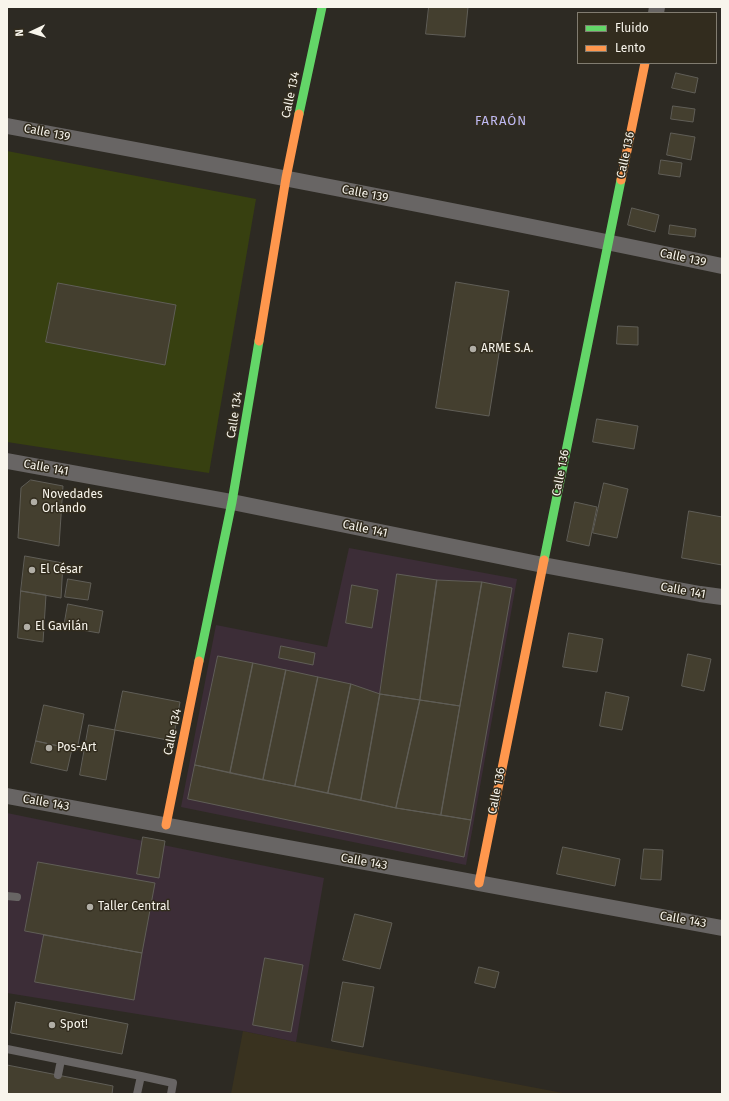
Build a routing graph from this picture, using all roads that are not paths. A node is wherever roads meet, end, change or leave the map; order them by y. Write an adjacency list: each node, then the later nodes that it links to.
1 (322, 7): 4 (street, Calle 134)
2 (645, 64): 5 (street, Calle 136)
3 (7, 126): 4 (street, Calle 139)
4 (286, 178): 5 (street, Calle 139); 8 (street, Calle 134)
5 (608, 242): 6 (street, Calle 139); 9 (street, Calle 136)
6 (722, 266)
7 (7, 461): 8 (street, Calle 141)
8 (232, 502): 9 (street, Calle 141); 12 (street, Calle 134)
9 (543, 565): 10 (street, Calle 141); 13 (street, Calle 136)
10 (722, 597)
11 (7, 796): 12 (street, Calle 143)
12 (166, 825): 13 (street, Calle 143)
13 (479, 883): 16 (street, Calle 143)
14 (7, 896): 15 (lane)
15 (17, 896)
16 (722, 928)
17 (7, 1049): 18 (lane)
18 (61, 1060): 19 (lane); 20 (lane)
19 (58, 1075)
20 (141, 1076): 21 (lane); 22 (lane)
21 (137, 1094)
22 (171, 1094)

